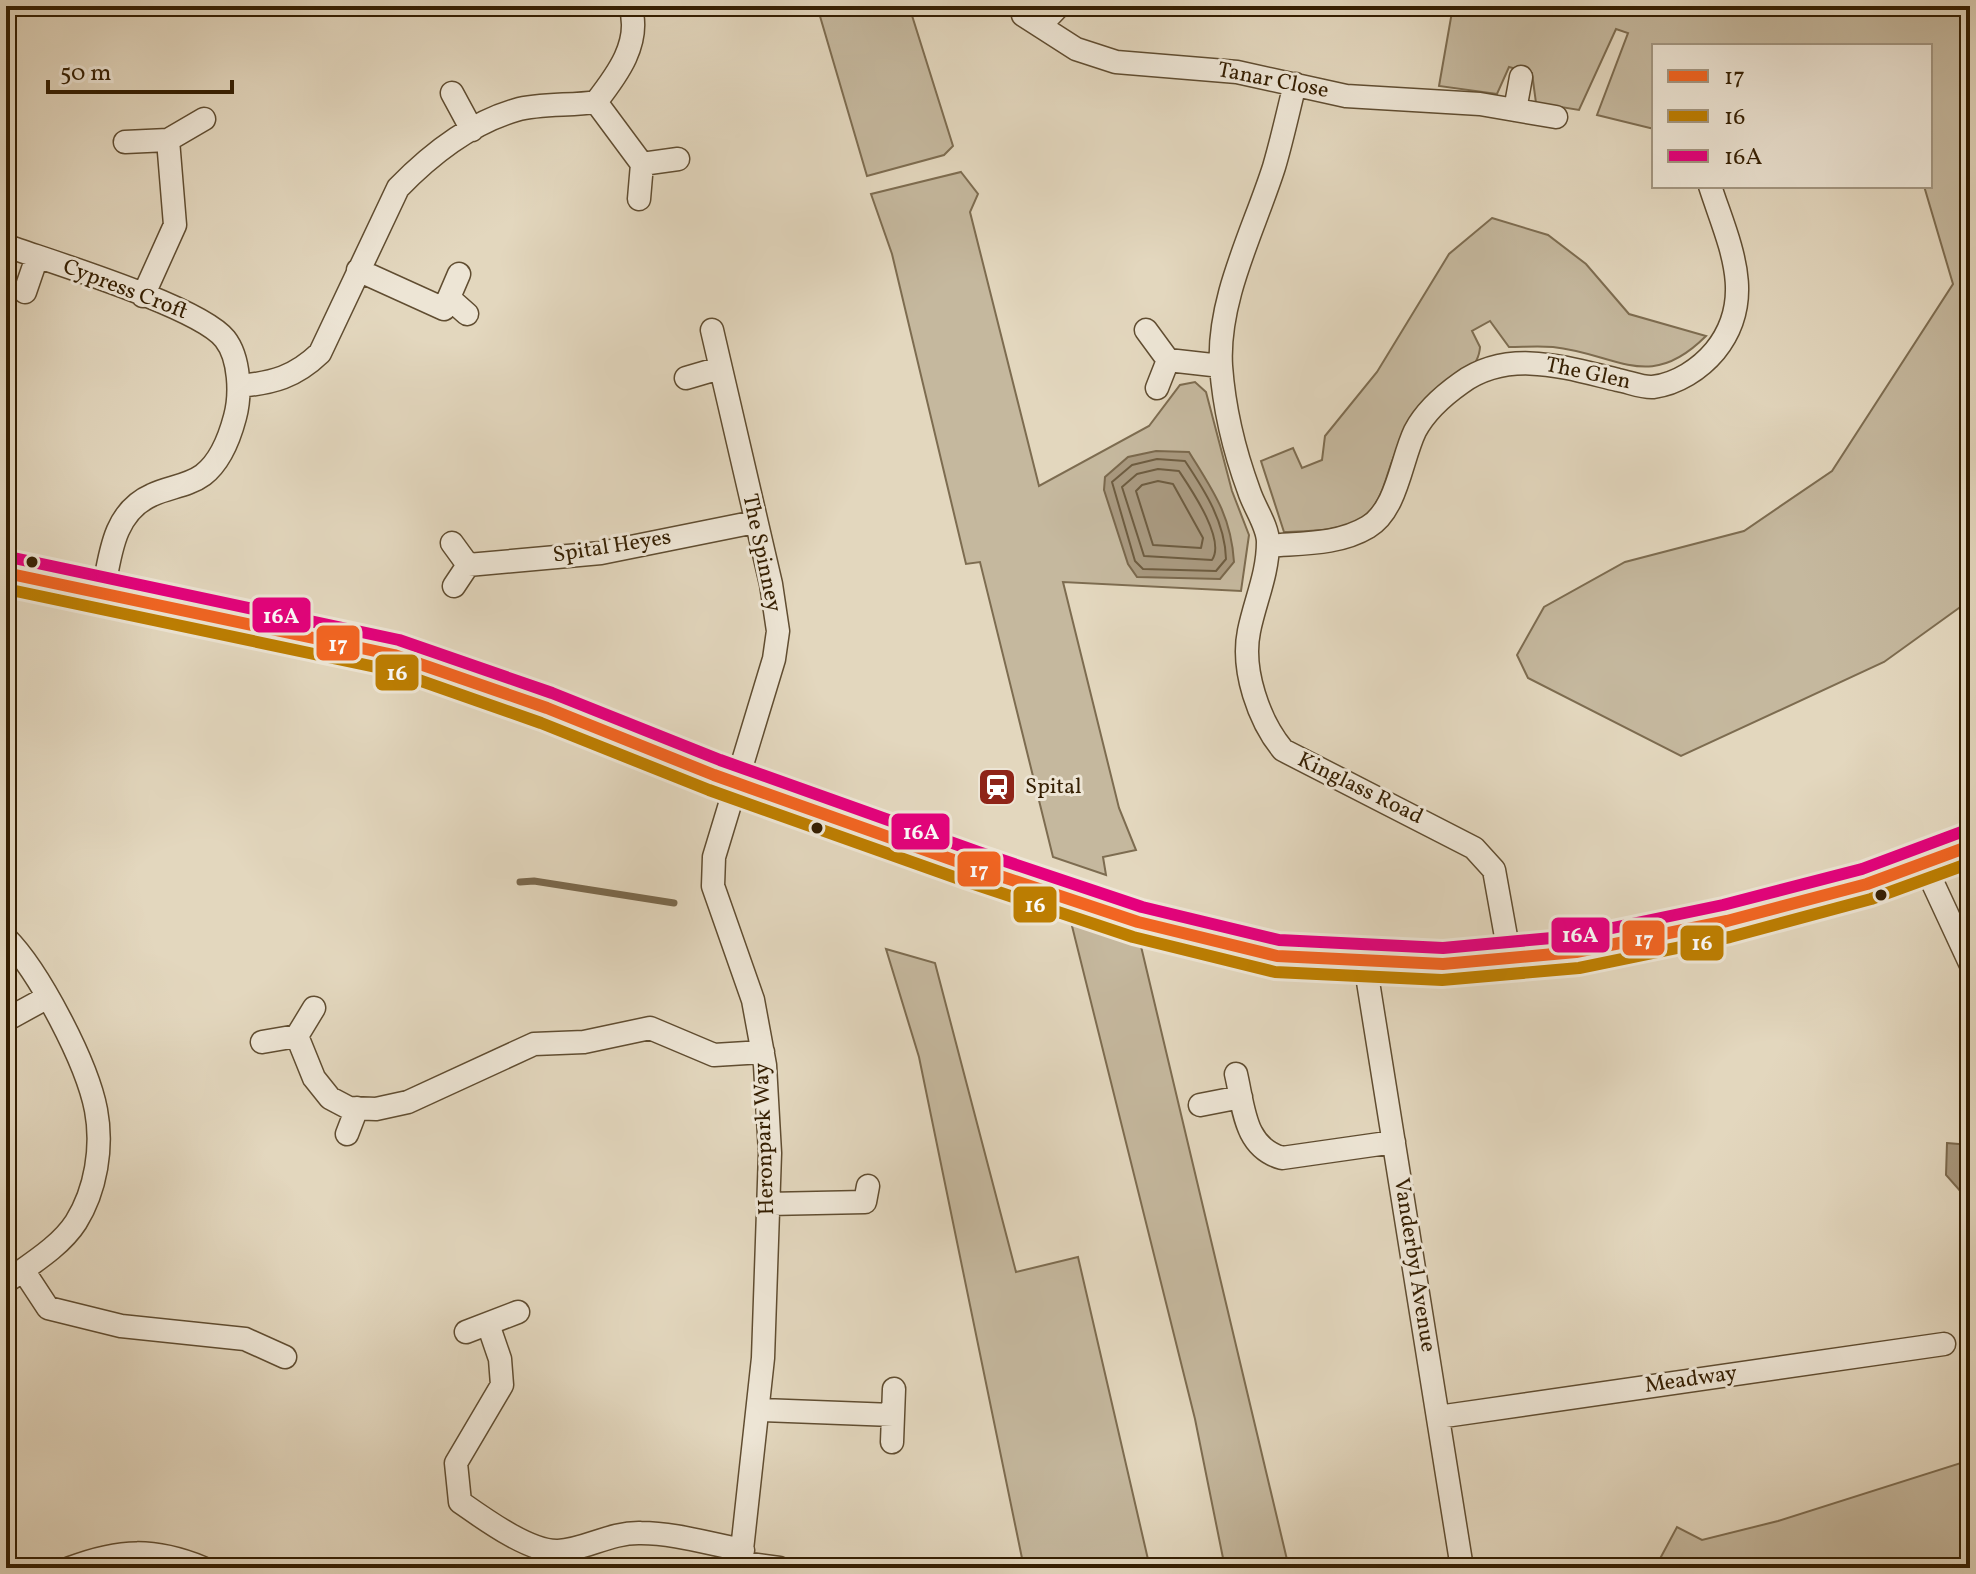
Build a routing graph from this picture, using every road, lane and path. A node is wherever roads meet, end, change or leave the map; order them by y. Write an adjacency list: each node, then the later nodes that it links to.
1 (630, 6): 6 (street)
2 (1059, 6): 4 (street, Tanar Close)
3 (1521, 77): 7 (street)
4 (1295, 84): 7 (street, Tanar Close); 28 (street, Kinglass Road)
5 (452, 93): 10 (street)
6 (596, 102): 10 (street); 14 (street)
7 (1515, 110): 8 (street, Tanar Close)
8 (1556, 117)
9 (204, 119): 11 (street)
10 (472, 130): 19 (street)
11 (168, 140): 12 (street); 22 (street)
12 (125, 142)
13 (678, 159): 14 (street)
14 (642, 164): 16 (street)
15 (1711, 188): 35 (street, The Glen)
16 (639, 199)
17 (7, 246): 18 (street, Cypress Croft)
18 (37, 257): 21 (street, Cypress Croft); 22 (street, Cypress Croft)
19 (358, 270): 23 (street); 31 (street)
20 (459, 274): 23 (street)
21 (25, 292)
22 (143, 296): 31 (street, Cypress Croft)
23 (449, 298): 24 (street)
24 (467, 314)
25 (712, 330): 29 (street, The Spinney)
26 (1146, 330): 27 (street)
27 (1168, 360): 28 (street); 32 (street)
28 (1221, 366): 35 (street, Kinglass Road)
29 (720, 368): 30 (street); 33 (street, The Spinney)
30 (686, 378)
31 (239, 386): 39 (street, Cypress Croft)
32 (1157, 388)
33 (755, 522): 36 (street, Spital Heyes); 40 (street, The Spinney)
34 (452, 543): 36 (street)
35 (1268, 546): 44 (street, Kinglass Road)
36 (468, 565): 38 (street)
37 (6, 573): 39 (main road)
38 (454, 586)
39 (103, 593): 40 (main road)
40 (738, 783): 45 (main road); 52 (street, Heronpark Way)
41 (1970, 846): 42 (main road)
42 (1924, 864): 44 (main road); 46 (street)
43 (6, 938): 47 (street)
44 (1510, 959): 45 (main road)
45 (1365, 963): 58 (street, Vanderbyl Avenue)
46 (1970, 963)
47 (48, 997): 49 (street); 61 (street)
48 (314, 1008): 50 (street)
49 (6, 1020)
50 (297, 1036): 51 (street); 56 (street)
51 (262, 1042)
52 (763, 1052): 56 (street); 60 (street, Heronpark Way)
53 (1236, 1074): 54 (street)
54 (1241, 1097): 55 (street); 58 (street)
55 (1200, 1105)
56 (357, 1108): 57 (street)
57 (347, 1134)
58 (1394, 1142): 70 (street, Vanderbyl Avenue)
59 (868, 1186): 60 (street)
60 (768, 1204): 68 (street, Heronpark Way)
61 (14, 1276): 66 (street)
62 (518, 1312): 63 (street)
63 (488, 1324): 64 (street); 72 (street)
64 (466, 1332)
65 (1944, 1344): 70 (street, Meadway)
66 (285, 1357)
67 (894, 1389): 69 (street)
68 (759, 1410): 69 (street); 72 (street, Heronpark Way)
69 (893, 1415): 71 (street)
70 (1438, 1417): 76 (street, Vanderbyl Avenue)
71 (892, 1442)
72 (742, 1560): 75 (street)
73 (70, 1568): 74 (street)
74 (203, 1568)
75 (779, 1568)
76 (1462, 1568)

